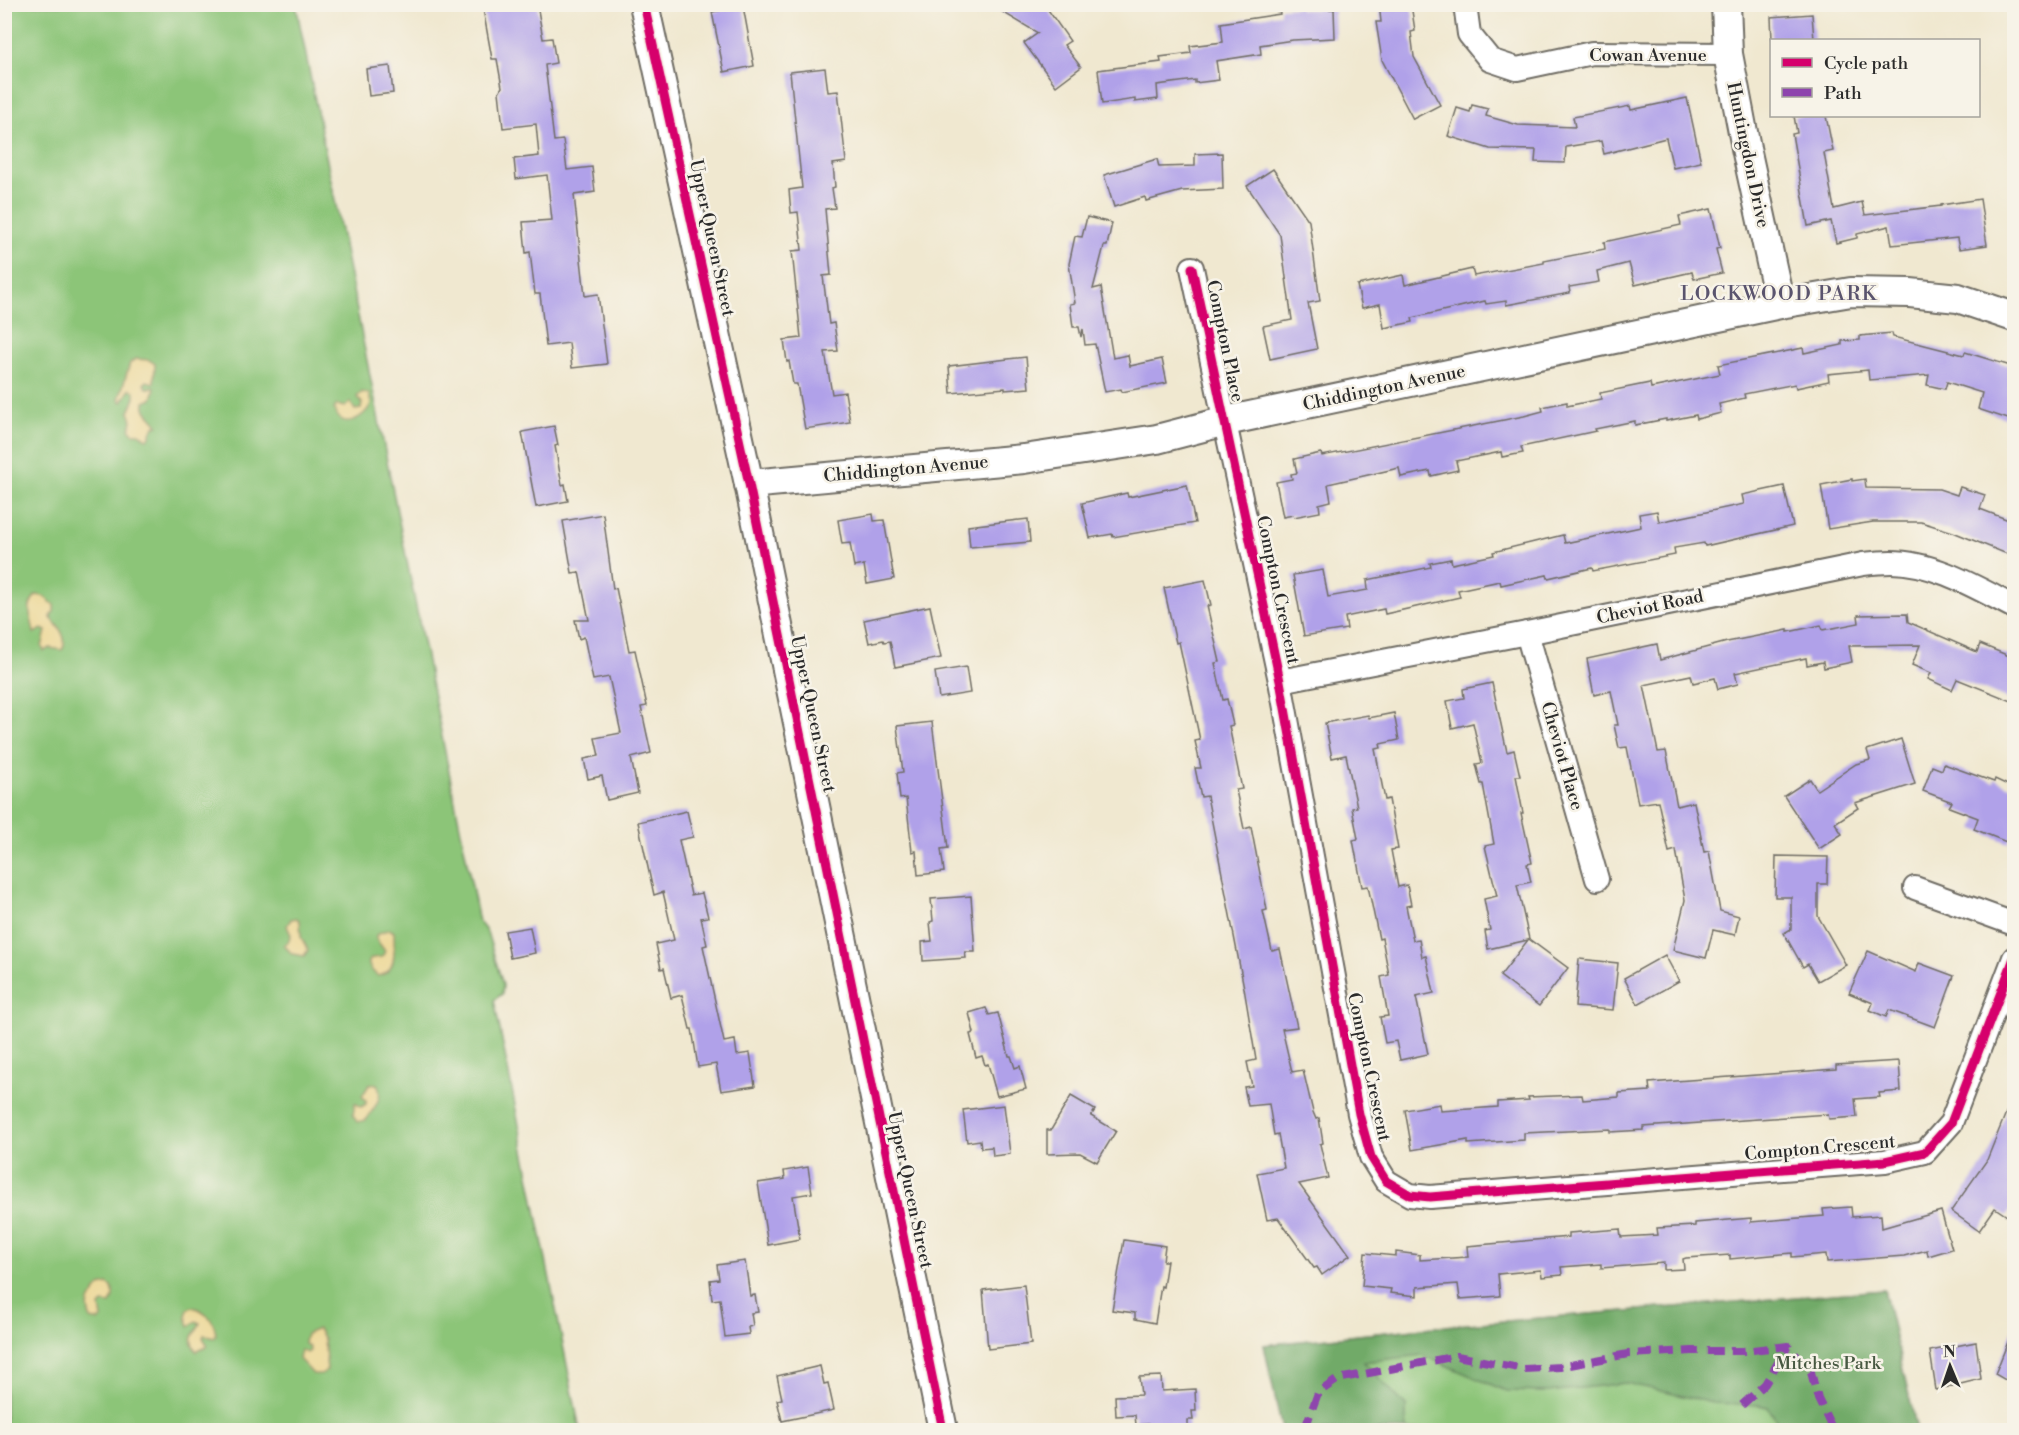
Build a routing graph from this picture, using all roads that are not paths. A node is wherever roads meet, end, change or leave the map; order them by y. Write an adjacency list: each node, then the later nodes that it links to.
1 (644, 4): 9 (street, Upper Queen Street)
2 (1465, 4): 4 (street, Cowan Avenue)
3 (1726, 4): 4 (street, Huntingdon Drive)
4 (1728, 54): 6 (street, Huntingdon Drive)
5 (1192, 267): 8 (street, Compton Place)
6 (1780, 304): 7 (street, Chiddington Avenue); 8 (street, Chiddington Avenue)
7 (2014, 317)
8 (1226, 421): 9 (street, Chiddington Avenue); 12 (street, Compton Crescent)
9 (748, 484): 17 (street, Upper Queen Street)
10 (2014, 607): 11 (street, Cheviot Road)
11 (1527, 633): 12 (street, Cheviot Road); 13 (street, Cheviot Place)
12 (1280, 681): 16 (street, Compton Crescent)
13 (1598, 879)
14 (1916, 888): 15 (street)
15 (2014, 924)
16 (2014, 958)
17 (943, 1431)

